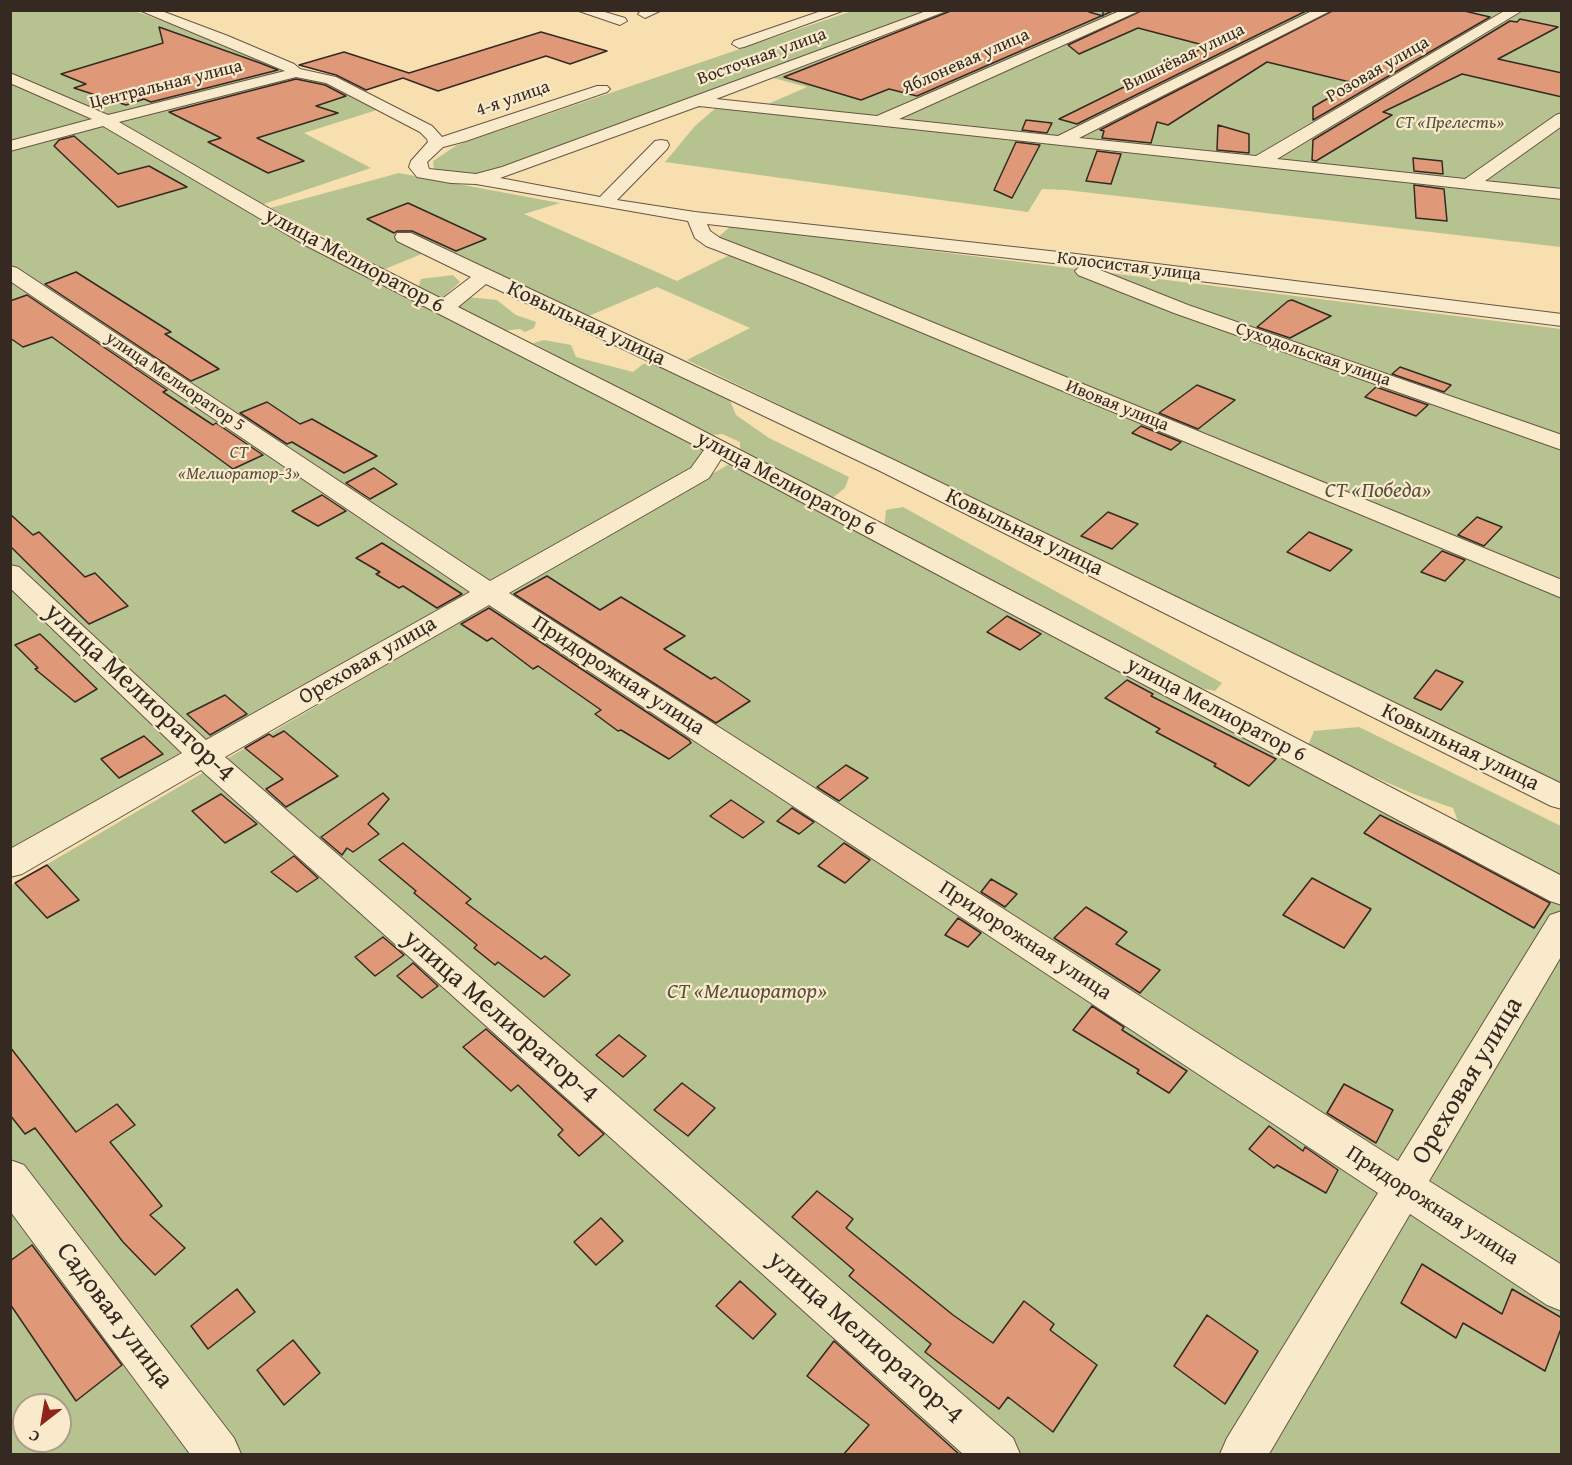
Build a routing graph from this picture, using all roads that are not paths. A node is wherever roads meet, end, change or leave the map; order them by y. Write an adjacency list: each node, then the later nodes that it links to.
1 (145, 10): 10 (street)
2 (582, 10): 8 (street)
3 (839, 10): 9 (street)
4 (943, 10): 13 (street, Восточная улица)
5 (1135, 10): 16 (street, Яблоневая улица)
6 (1326, 10): 17 (street, Вишнёвая улица)
7 (1517, 10): 21 (street, Розовая улица)
8 (620, 21)
9 (739, 44)
10 (296, 73): 15 (street, Центральная улица); 18 (street, Центральная улица)
11 (10, 77): 15 (street, улица Мелиоратор 6)
12 (602, 90): 18 (street, 4-я улица)
13 (696, 102): 16 (street); 22 (street, Восточная улица)
14 (1562, 118): 23 (street)
15 (104, 121): 20 (street, Центральная улица); 31 (street, улица Мелиоратор 6)
16 (880, 121): 17 (street)
17 (1060, 141): 21 (street)
18 (436, 143): 22 (street)
19 (661, 145): 25 (street)
20 (10, 146)
21 (1259, 162): 23 (street)
22 (476, 179): 25 (street, Колосистая улица)
23 (1469, 184): 24 (street)
24 (1562, 194)
25 (604, 203): 26 (street, Колосистая улица)
26 (689, 216): 28 (street, Колосистая улица); 36 (street, Ивовая улица)
27 (404, 237): 30 (street, Ковыльная улица)
28 (1068, 259): 32 (street, Колосистая улица); 33 (street, Суходольская улица)
29 (10, 272): 37 (street, улица Мелиоратор 5)
30 (484, 276): 31 (street, Ковыльная улица); 39 (street, Ковыльная улица)
31 (444, 308): 34 (street, улица Мелиоратор 6)
32 (1562, 320)
33 (1562, 442)
34 (717, 447): 37 (street, Ореховая улица); 41 (street, улица Мелиоратор 6)
35 (10, 573): 38 (street, улица Мелиоратор-4)
36 (1562, 590)
37 (489, 592): 38 (street, Ореховая улица); 44 (street, Придорожная улица)
38 (204, 756): 40 (street, Ореховая улица); 47 (street, улица Мелиоратор-4)
39 (1562, 798)
40 (10, 865)
41 (1562, 892)
42 (1562, 924): 44 (street, Ореховая улица)
43 (10, 1178): 46 (street, Садовая улица)
44 (1404, 1188): 45 (street, Придорожная улица); 48 (street, Ореховая улица)
45 (1562, 1290)
46 (218, 1455)
47 (997, 1455)
48 (1243, 1455)

